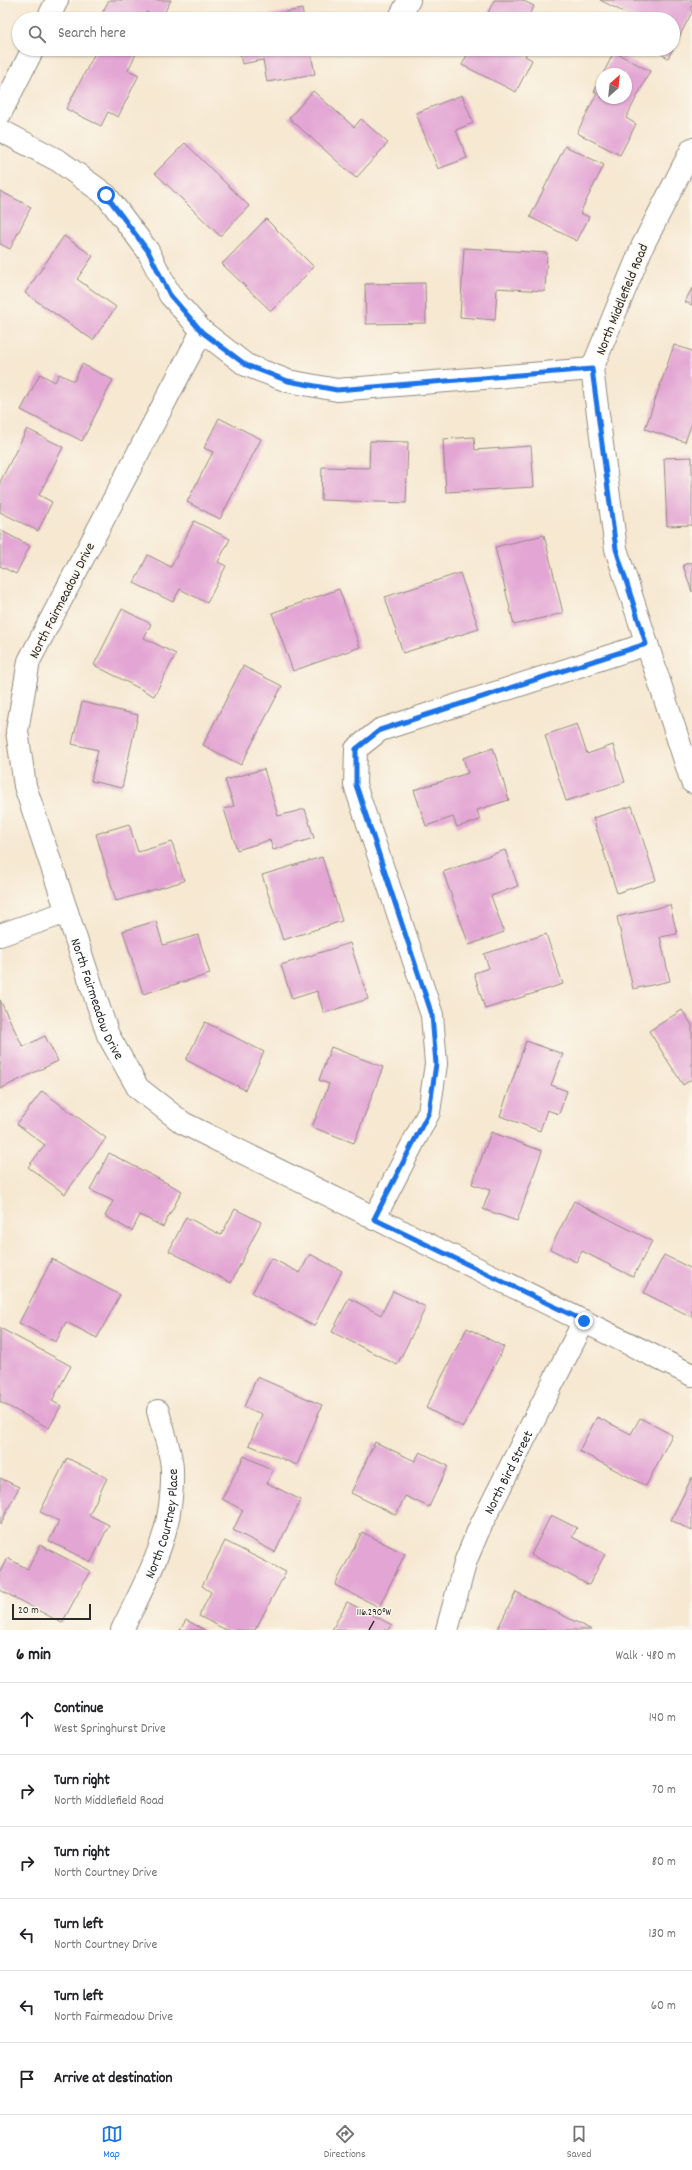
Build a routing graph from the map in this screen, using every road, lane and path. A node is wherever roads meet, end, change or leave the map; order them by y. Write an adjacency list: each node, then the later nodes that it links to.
1 (58, 0): 3 (street)
2 (409, 0): 4 (street)
3 (52, 12)
4 (403, 12)
5 (29, 56): 6 (street)
6 (0, 114)
7 (0, 130): 10 (street)
8 (692, 149): 9 (street, North Middlefield Road)
9 (685, 180): 11 (street, North Middlefield Road)
10 (202, 332): 11 (street); 14 (street, North Fairmeadow Drive)
11 (592, 369): 12 (street, North Middlefield Road)
12 (646, 644): 13 (street, North Middlefield Road); 16 (street)
13 (692, 782)
14 (67, 912): 15 (street); 16 (street, North Fairmeadow Drive)
15 (0, 934)
16 (374, 1219): 17 (street, North Fairmeadow Drive)
17 (584, 1321): 18 (street, North Fairmeadow Drive); 21 (street, North Bird Street)
18 (692, 1375)
19 (158, 1411): 20 (street, North Courtney Place)
20 (122, 1630)
21 (447, 1630)

